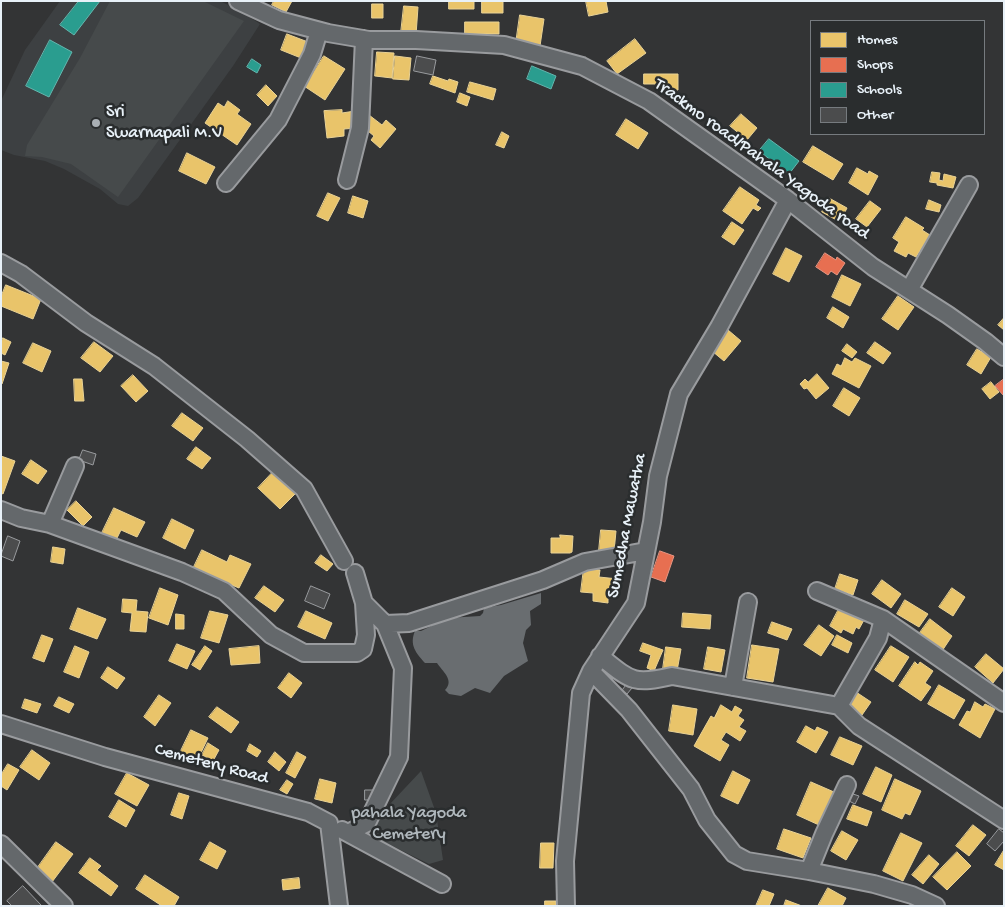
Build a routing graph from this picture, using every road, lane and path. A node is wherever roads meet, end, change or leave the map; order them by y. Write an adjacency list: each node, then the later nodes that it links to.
1 (238, 1): 2 (street, Trackmo road/Pahala Yagoda road)
2 (320, 31): 3 (street, Trackmo road/Pahala Yagoda road); 5 (street)
3 (364, 39): 4 (street); 7 (street, Trackmo road/Pahala Yagoda road)
4 (347, 180)
5 (226, 183)
6 (969, 185): 9 (street)
7 (788, 200): 9 (street, Trackmo road/Pahala Yagoda road); 14 (street, Sumedha Mawatha)
8 (1, 264): 15 (street)
9 (909, 290): 10 (street, Trackmo road/Pahala Yagoda road)
10 (1004, 357)
11 (75, 466): 13 (street)
12 (1, 510): 13 (street)
13 (50, 524): 19 (street)
14 (646, 551): 21 (street); 22 (street, Sumedha Mawatha)
15 (344, 561)
16 (355, 573): 19 (street)
17 (817, 591): 20 (street)
18 (748, 602): 24 (street)
19 (364, 603): 21 (street)
20 (883, 619): 25 (street); 26 (street)
21 (385, 624): 31 (street)
22 (600, 656): 23 (street, Sumedha Mawatha); 24 (street)
23 (591, 671): 33 (street); 38 (street, Sumedha Mawatha)
24 (733, 687): 26 (street)
25 (1004, 703)
26 (839, 706): 29 (street)
27 (1, 724): 30 (street, Cemetery Road)
28 (847, 785): 33 (street)
29 (1004, 820)
30 (329, 823): 31 (street, Cemetery Road); 37 (street)
31 (348, 833): 34 (street, Cemetery Road)
32 (1, 844): 36 (street)
33 (809, 871): 35 (street)
34 (442, 884)
35 (901, 899): 39 (street)
36 (64, 906)
37 (339, 906)
38 (566, 906)
39 (936, 906)

